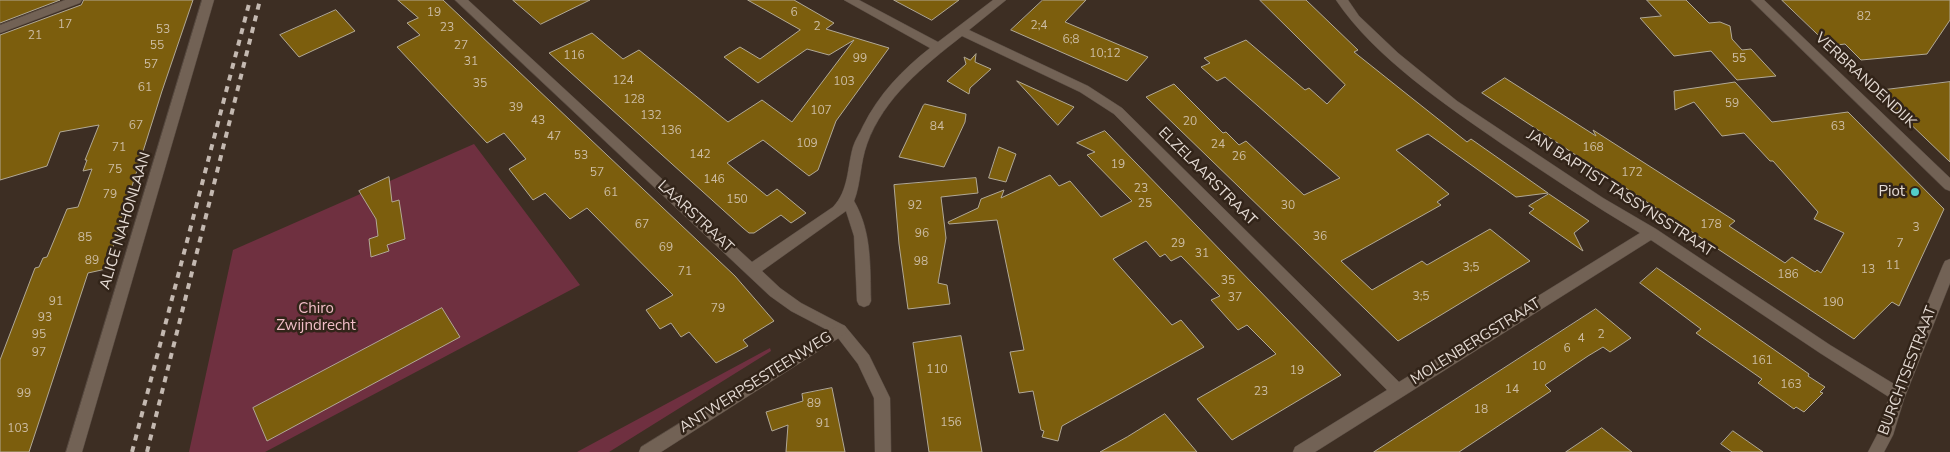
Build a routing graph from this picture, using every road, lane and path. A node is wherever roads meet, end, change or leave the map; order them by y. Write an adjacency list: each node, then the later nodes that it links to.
1 (76, 0): 8 (street)
2 (208, 0): 21 (street, ALICE NAHONLAAN)
3 (460, 0): 15 (street, LAARSTRAAT)
4 (850, 0): 10 (street)
5 (1000, 0): 9 (street)
6 (1342, 0): 13 (street, JAN BAPTIST TASSYNSSTRAAT)
7 (1757, 0): 11 (street, VERBRANDENDIJK)
8 (0, 29)
9 (960, 30): 10 (street); 19 (street, ELZELAARSTRAAT)
10 (937, 47): 12 (street)
11 (1950, 186)
12 (847, 201): 15 (street); 17 (street)
13 (1652, 233): 19 (street, MOLENBERGSTRAAT); 20 (street, JAN BAPTIST TASSYNSSTRAAT)
14 (1950, 265): 16 (street, BURCHTSESTRAAT)
15 (752, 270): 18 (street, LAARSTRAAT)
16 (1945, 286): 20 (street, BURCHTSESTRAAT)
17 (864, 301)
18 (840, 330): 22 (street, ANTWERPSESTEENWEG); 23 (street, LAARSTRAAT)
19 (1398, 391): 24 (street, MOLENBERGSTRAAT)
20 (1898, 394): 25 (street, BURCHTSESTRAAT)
21 (74, 452)
22 (647, 452)
23 (883, 452)
24 (1301, 452)
25 (1876, 452)

